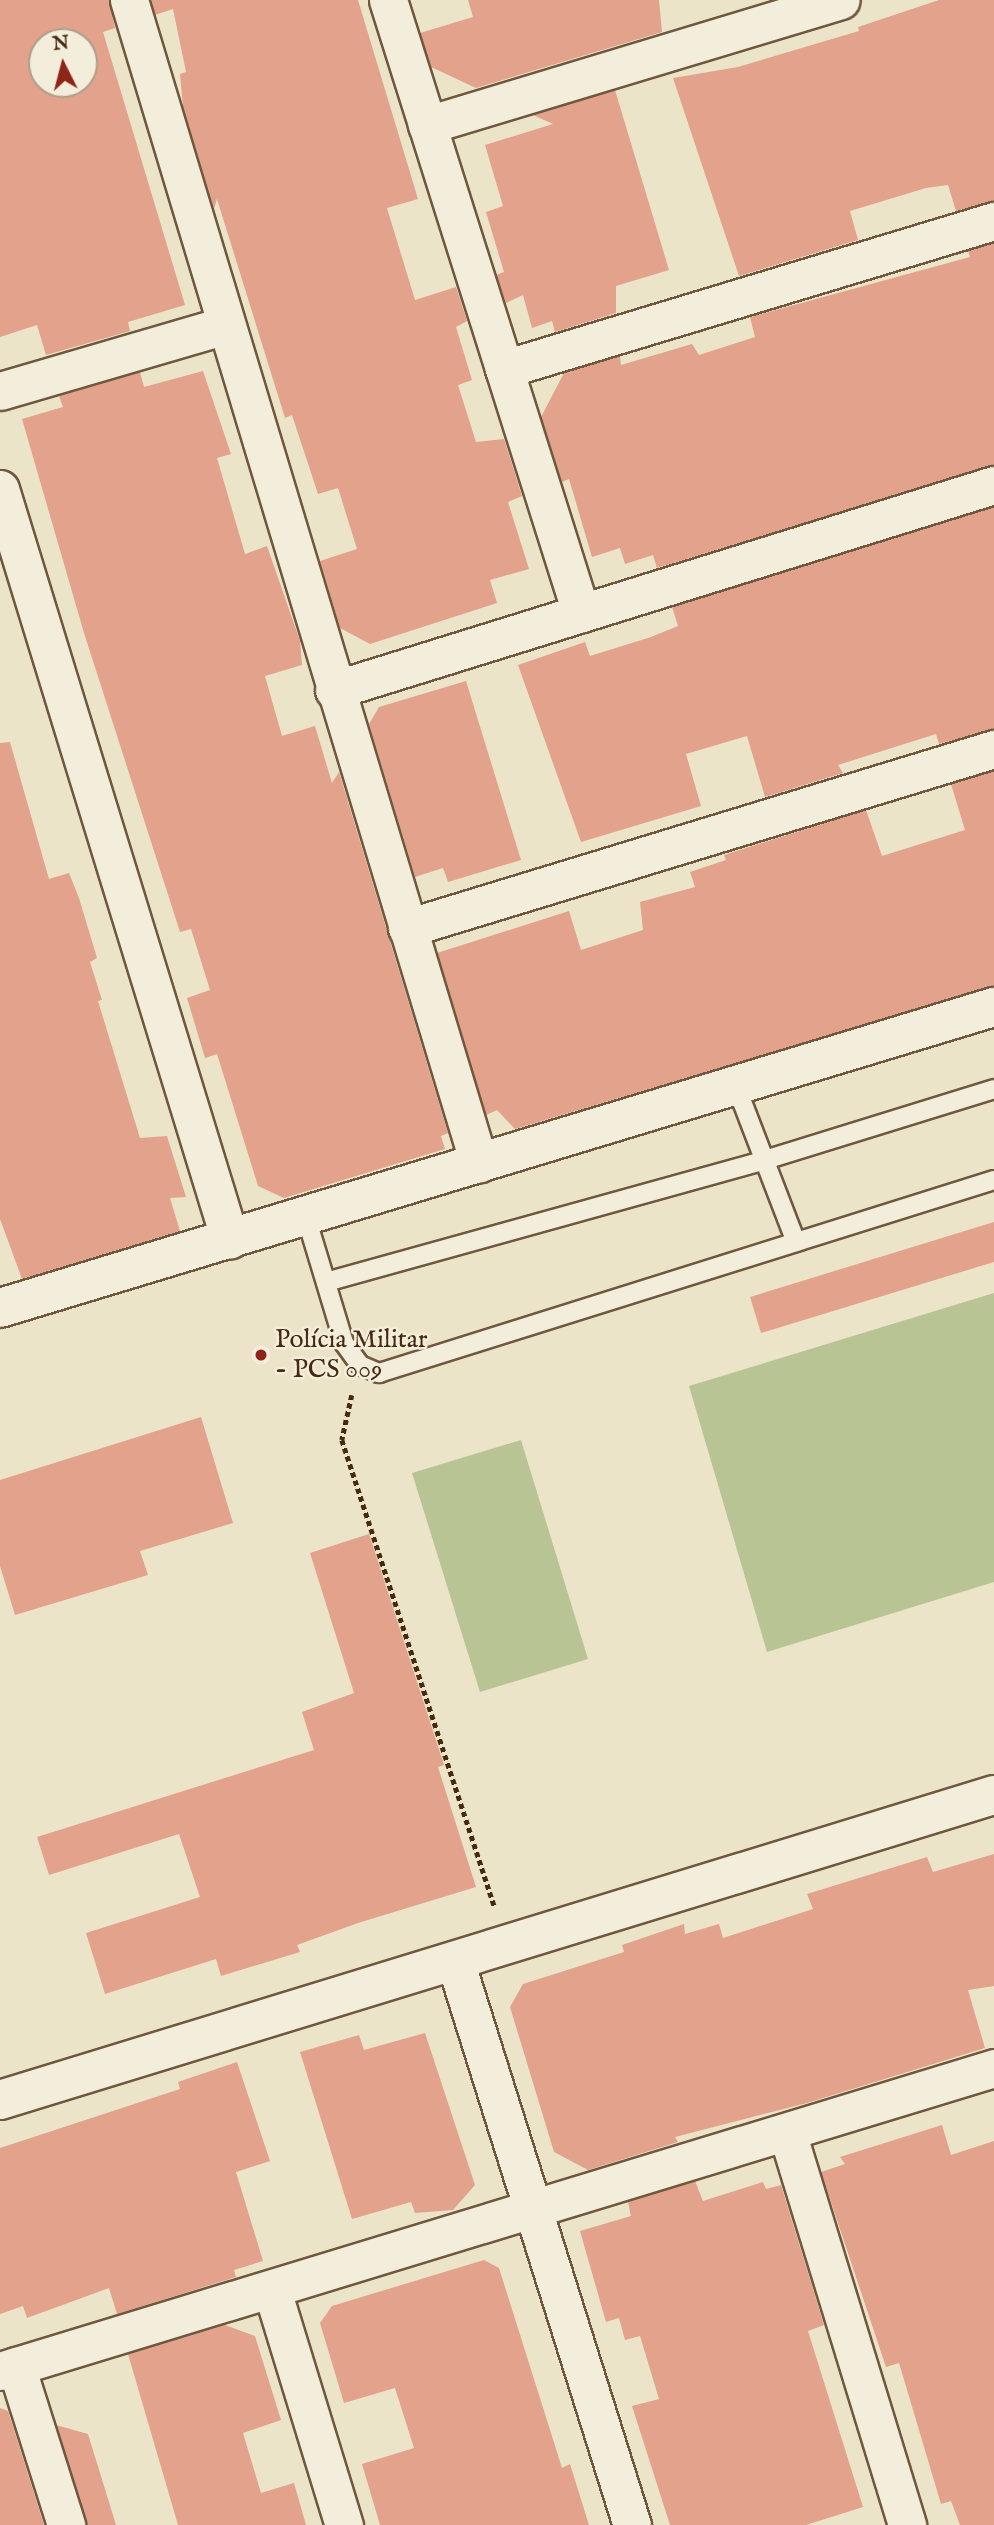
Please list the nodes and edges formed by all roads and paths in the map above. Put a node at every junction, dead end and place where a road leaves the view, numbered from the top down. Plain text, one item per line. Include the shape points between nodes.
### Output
1 (129, 0) edge
2 (388, 0) edge
3 (840, 0) edge
4 (427, 125) junction
5 (994, 221) edge
6 (225, 326) junction
7 (504, 369) junction
8 (0, 391) edge
9 (994, 485) edge
10 (0, 489) edge
11 (581, 613) junction
12 (334, 690) junction
13 (994, 749) edge
14 (407, 928) junction
15 (994, 1007) edge
16 (736, 1086) junction
17 (994, 1089) edge
18 (765, 1160) junction
19 (479, 1164) junction
20 (994, 1180) edge
21 (306, 1217) junction
22 (230, 1240) junction
23 (796, 1242) junction
24 (326, 1282) junction
25 (0, 1308) edge
26 (359, 1365) junction
27 (994, 1795) edge
28 (508, 1944) junction
29 (455, 1961) junction
30 (994, 2068) edge
31 (2, 2091) edge
32 (787, 2132) junction
33 (533, 2212) junction
34 (272, 2290) junction
35 (8, 2369) edge
36 (66, 2525) edge
37 (344, 2525) edge
38 (632, 2525) edge
39 (907, 2525) edge

1 - 6 street
2 - 4 street
3 - 4 street
4 - 7 street
5 - 7 street
6 - 8 street
6 - 12 street
7 - 11 street
9 - 11 street
10 - 22 street
11 - 12 street
12 - 14 street
13 - 14 street
14 - 19 street
15 - 16 street
16 - 18 lane
16 - 19 street
17 - 18 lane
18 - 23 lane
18 - 24 lane
19 - 21 street
20 - 23 lane
21 - 22 street
21 - 24 lane
22 - 25 street
23 - 26 lane via 379,1373
24 - 26 lane via 344,1343
26 - 28 path via 342,1440
27 - 28 street
28 - 29 street
29 - 31 street
29 - 33 street
30 - 32 street
32 - 33 street
32 - 39 street
33 - 34 street
33 - 38 street
34 - 35 street
34 - 37 street
35 - 36 street

